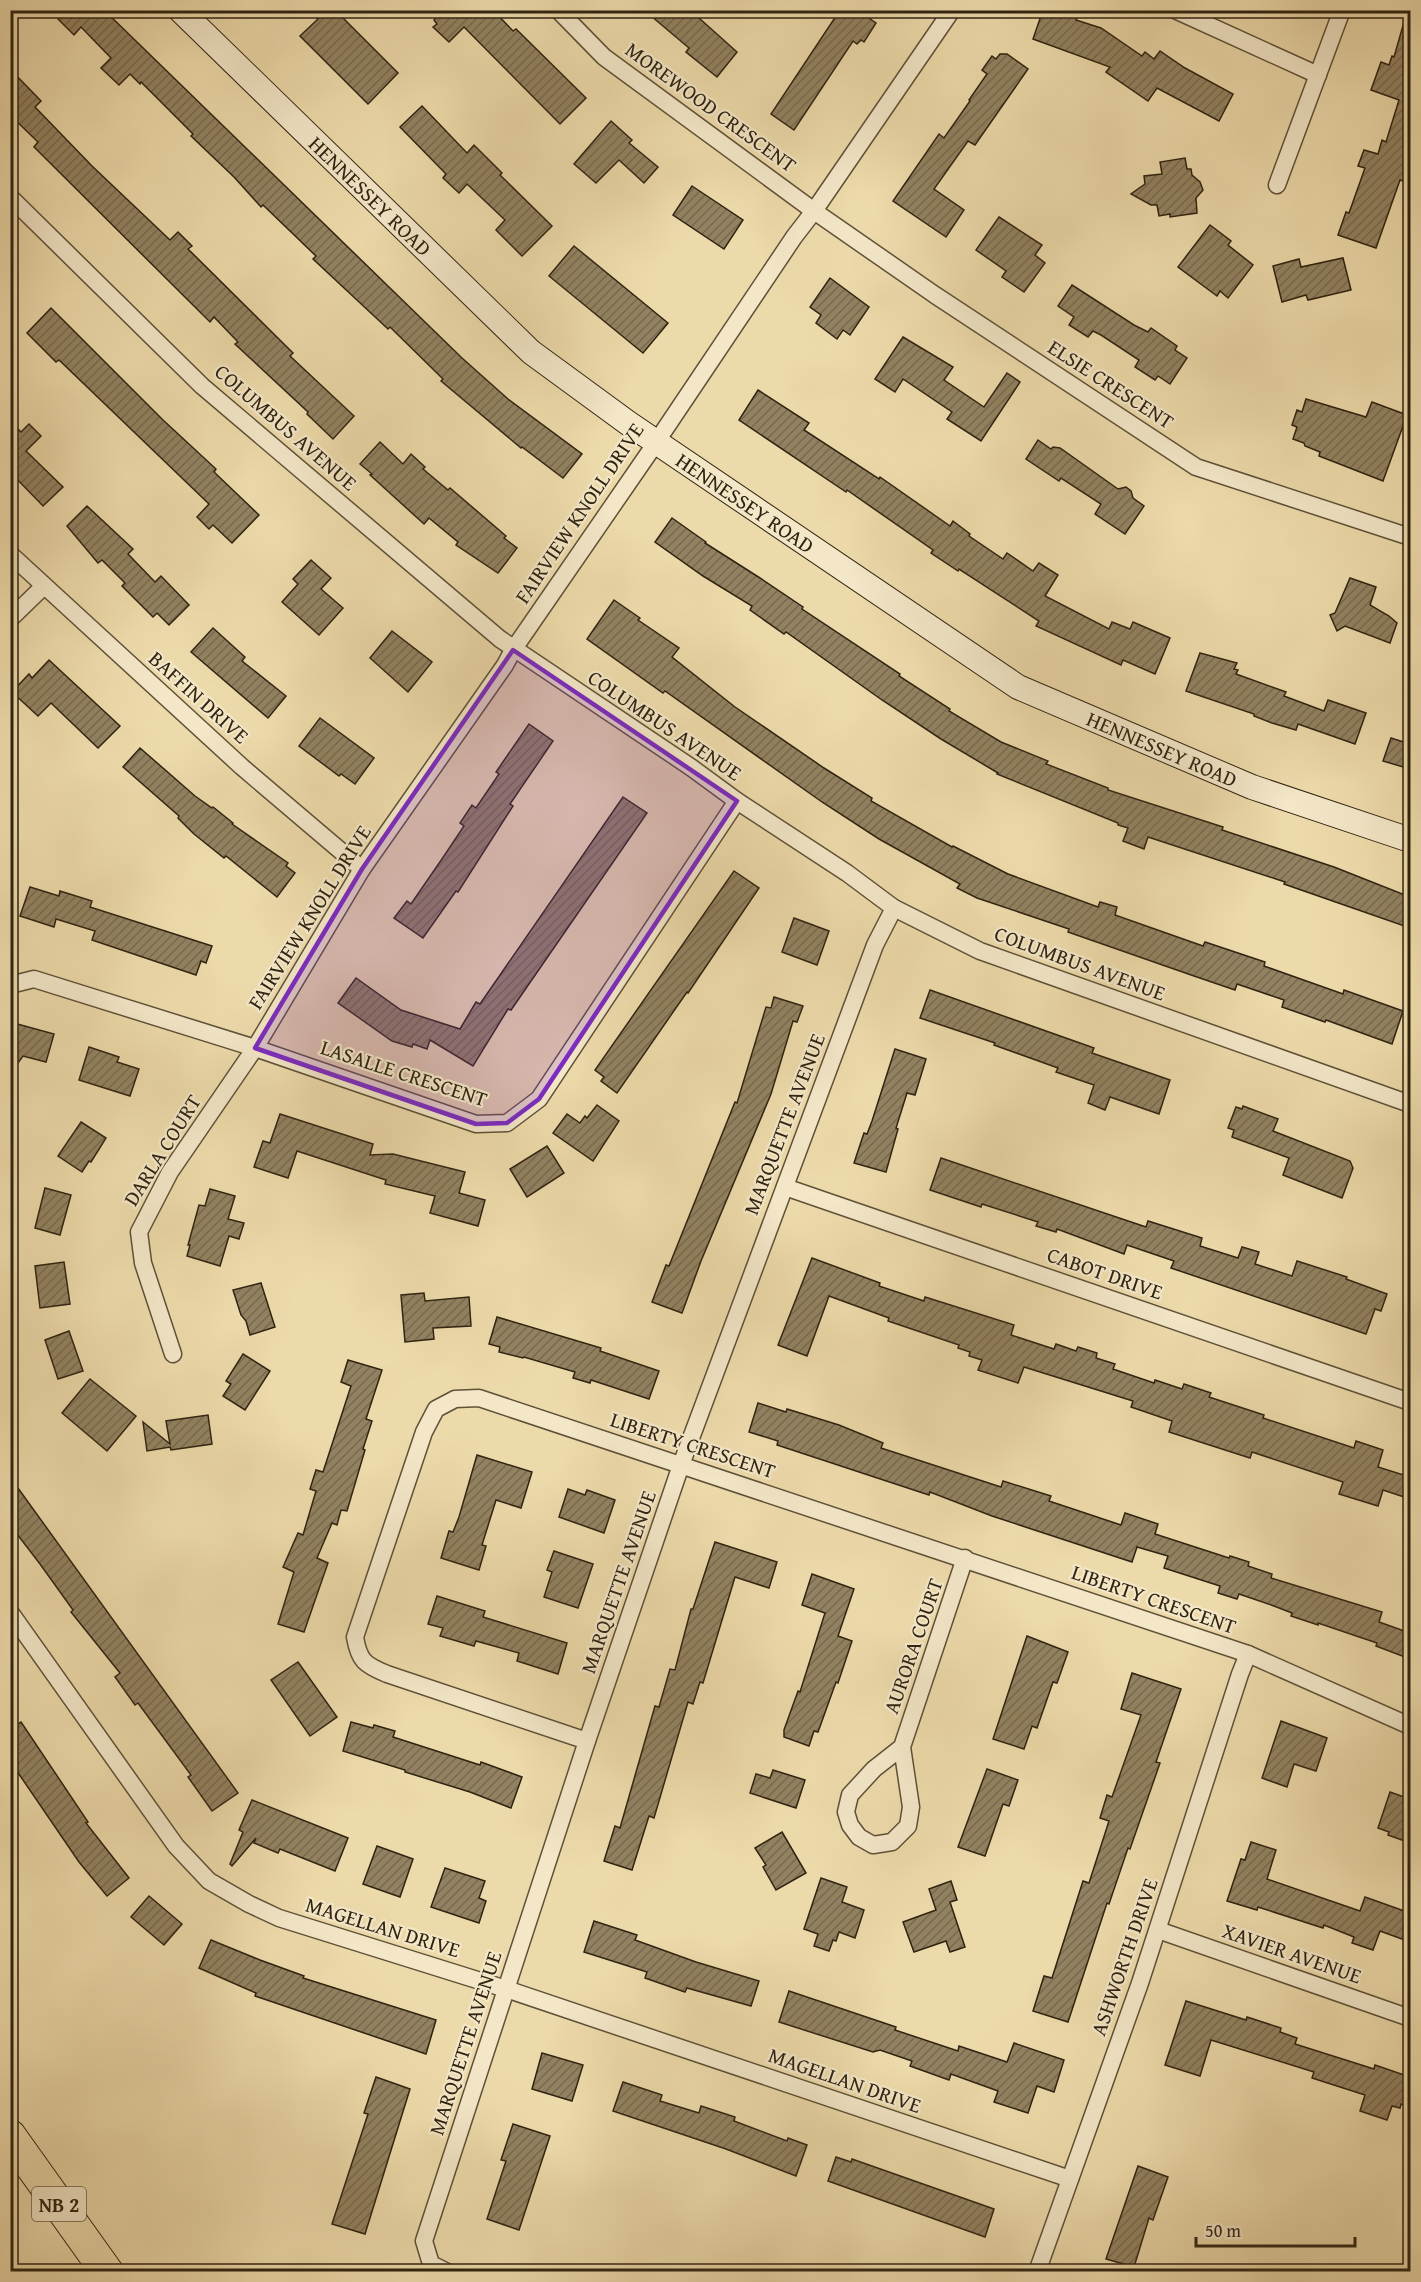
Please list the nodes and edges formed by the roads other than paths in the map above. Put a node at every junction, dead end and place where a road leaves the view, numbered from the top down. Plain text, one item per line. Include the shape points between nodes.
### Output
1 (180, 10) edge
2 (558, 10) edge
3 (952, 10) edge
4 (1175, 10) edge
5 (1342, 10) edge
6 (1318, 75) junction
7 (1277, 185) dead end
8 (10, 197) edge
9 (814, 211) junction
10 (656, 441) junction
11 (1410, 537) edge
12 (10, 554) edge
13 (44, 586) junction
14 (10, 620) edge
15 (513, 650) junction
16 (736, 801) junction
17 (1410, 840) edge
18 (362, 869) junction
19 (894, 908) junction
20 (10, 985) edge
21 (255, 1048) junction
22 (1410, 1104) edge
23 (786, 1187) junction
24 (173, 1354) dead end
25 (1410, 1402) edge
26 (681, 1465) junction
27 (965, 1558) junction
28 (10, 1612) edge
29 (1248, 1654) junction
30 (1410, 1726) edge
31 (587, 1741) junction
32 (902, 1747) junction
33 (1158, 1930) junction
34 (506, 1989) junction
35 (1410, 2018) edge
36 (10, 2136) edge
37 (1070, 2179) junction
38 (107, 2271) edge
39 (447, 2271) edge
40 (1037, 2271) edge

1 - 10 street, HENNESSEY ROAD via 531,352
2 - 9 street, MOREWOOD CRESCENT via 604,57
3 - 9 street, FAIRVIEW KNOLL DRIVE
4 - 6 street
5 - 6 street
6 - 7 street
8 - 15 street, COLUMBUS AVENUE via 202,386
9 - 10 street, FAIRVIEW KNOLL DRIVE
9 - 11 street, ELSIE CRESCENT via 1196,467
10 - 15 street, FAIRVIEW KNOLL DRIVE
10 - 17 street, HENNESSEY ROAD via 1018,687 1252,787
12 - 13 street, BAFFIN DRIVE
13 - 14 street
13 - 18 street, BAFFIN DRIVE via 242,767
15 - 16 street, COLUMBUS AVENUE
15 - 18 street, FAIRVIEW KNOLL DRIVE
16 - 19 street, COLUMBUS AVENUE
16 - 21 street, LASALLE CRESCENT via 539,1099 507,1123 476,1124
18 - 21 street, FAIRVIEW KNOLL DRIVE
19 - 22 street, COLUMBUS AVENUE via 980,951
19 - 23 street, MARQUETTE AVENUE via 875,945
20 - 21 street, LASALLE CRESCENT via 34,979
21 - 24 street, DARLA COURT via 170,1172 139,1232 143,1263
23 - 25 street, CABOT DRIVE
23 - 26 street, MARQUETTE AVENUE
26 - 27 street, LIBERTY CRESCENT
26 - 31 street, MARQUETTE AVENUE
26 - 31 street, LIBERTY CRESCENT via 478,1398 455,1399 436,1409 424,1432 355,1637 357,1653 368,1666 387,1674
27 - 29 street, LIBERTY CRESCENT
27 - 32 street, AURORA COURT
28 - 34 street, MAGELLAN DRIVE via 176,1846 209,1881 279,1918
29 - 30 street, LIBERTY CRESCENT
29 - 33 street, ASHWORTH DRIVE
31 - 34 street, MARQUETTE AVENUE
32 - 32 street, AURORA COURT via 850,1795 846,1812 850,1825 859,1837 873,1845 892,1842 908,1826 911,1807
33 - 35 street, XAVIER AVENUE
33 - 37 street, ASHWORTH DRIVE
34 - 37 street, MAGELLAN DRIVE
34 - 39 street, MARQUETTE AVENUE via 424,2241 431,2264
36 - 38 highway, NB 2
37 - 40 street, ASHWORTH DRIVE

